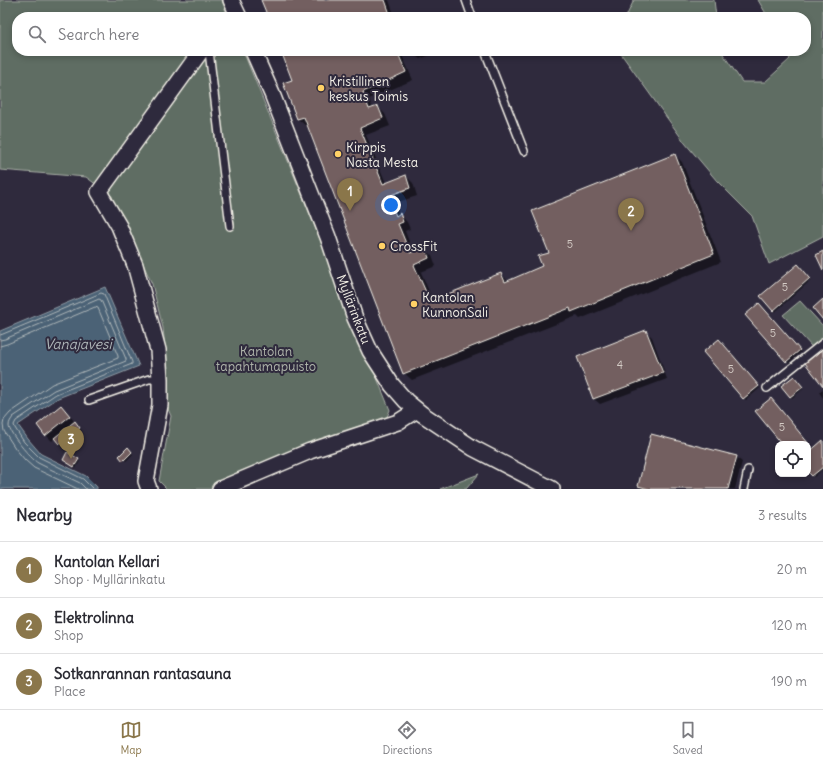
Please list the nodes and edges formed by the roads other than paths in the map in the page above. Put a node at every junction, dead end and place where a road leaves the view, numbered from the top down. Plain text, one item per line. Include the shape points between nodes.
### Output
1 (231, 0) edge
2 (466, 0) edge
3 (237, 12) edge
4 (470, 12) edge
5 (197, 56) edge
6 (210, 56) edge
7 (255, 56) edge
8 (488, 56) edge
9 (524, 151) dead end
10 (230, 226) dead end
11 (823, 343) edge
12 (160, 379) junction
13 (767, 388) dead end
14 (88, 400) dead end
15 (416, 410) junction
16 (748, 470) dead end
17 (149, 489) edge
18 (220, 489) edge
19 (552, 489) edge
20 (744, 489) edge

1 - 3 street
2 - 4 lane
5 - 12 street via 99,192 119,226 135,264 158,350
6 - 10 lane
7 - 15 street, Myllärinkatu via 328,237 355,318 370,351 392,384
8 - 9 lane
11 - 13 lane
12 - 14 lane via 149,379
12 - 17 street via 160,405 146,481
15 - 18 street via 398,422 310,451
15 - 19 street, Myllärinkatu via 473,448
16 - 20 lane

